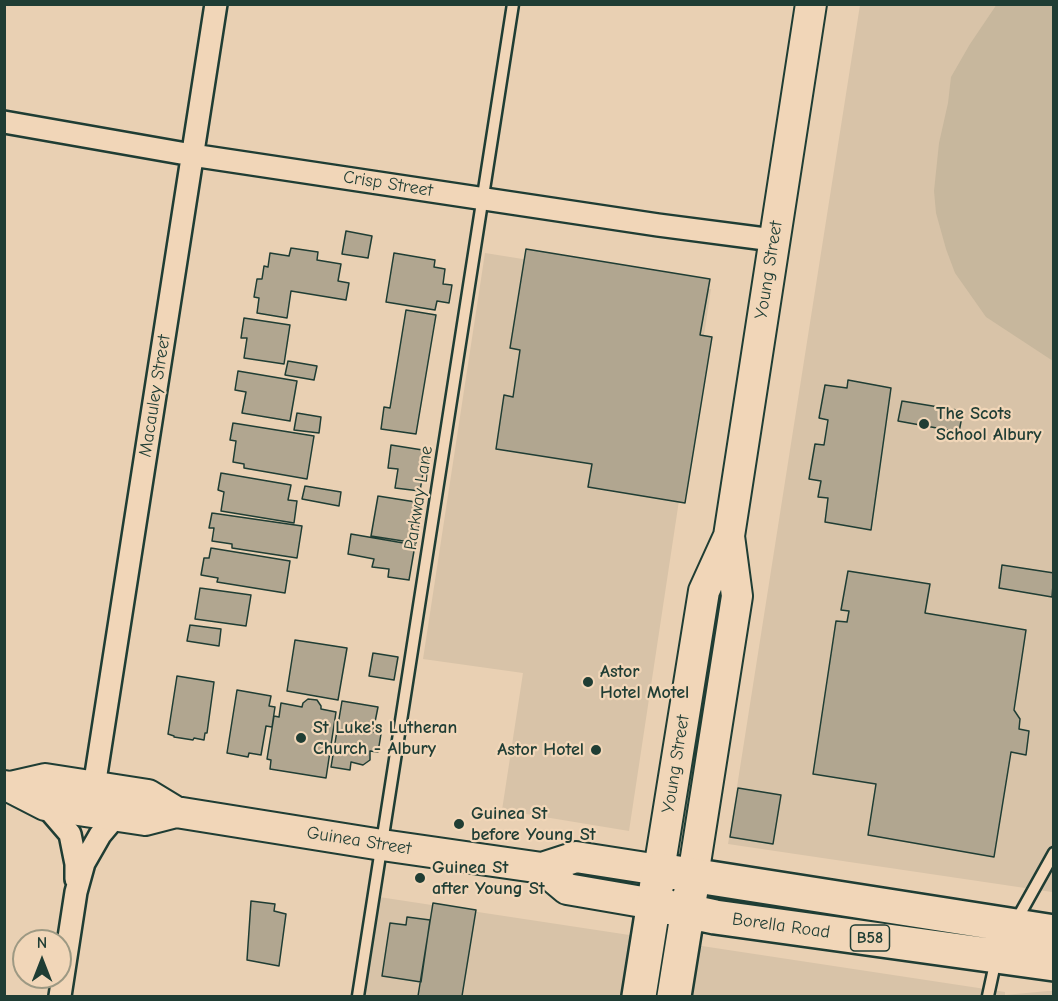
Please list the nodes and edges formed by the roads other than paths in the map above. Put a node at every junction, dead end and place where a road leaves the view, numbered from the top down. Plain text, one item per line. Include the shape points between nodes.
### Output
1 (216, 4) edge
2 (513, 4) edge
3 (811, 4) edge
4 (4, 122) edge
5 (192, 155) junction
6 (482, 198) junction
7 (773, 240) junction
8 (729, 536) junction
9 (7, 786) edge
10 (93, 787) junction
11 (45, 805) junction
12 (176, 812) junction
13 (116, 816) junction
14 (382, 845) junction
15 (1053, 853) edge
16 (542, 868) junction
17 (659, 870) junction
18 (693, 876) junction
19 (76, 892) junction
20 (654, 904) junction
21 (687, 910) junction
22 (1013, 927) junction
23 (1053, 932) edge
24 (997, 956) junction
25 (1053, 964) edge
26 (60, 996) edge
27 (358, 996) edge
28 (639, 996) edge
29 (674, 996) edge
30 (988, 996) edge

1 - 5 street, Macauley Street
2 - 6 lane, Parkway Lane
3 - 7 main road, Young Street
4 - 5 street, Crisp Street
5 - 6 street, Crisp Street
5 - 10 street, Macauley Street
6 - 7 street, Crisp Street
6 - 14 lane, Parkway Lane
7 - 8 main road, Young Street
8 - 17 main road, Young Street via 704,591
8 - 18 main road, Young Street via 737,596
9 - 10 main road, Guinea Street via 45,779
9 - 11 main road, Guinea Street
10 - 12 main road, Guinea Street via 148,795
11 - 13 main road, Guinea Street
11 - 19 street via 70,834
12 - 13 main road, Guinea Street via 145,820
12 - 14 main road, Guinea Street
13 - 19 street via 88,856
14 - 16 main road, Guinea Street
14 - 27 lane, Parkway Lane
15 - 22 lane
16 - 17 main road, Guinea Street via 576,857
16 - 20 main road via 567,889
17 - 18 main road, B58
17 - 20 main road, Young Street
18 - 21 main road, Young Street
18 - 22 main road, Borella Road / B58
19 - 26 street
20 - 21 main road, B58
20 - 28 main road, Young Street
21 - 24 main road, Borella Road / B58
21 - 29 main road, Young Street
22 - 23 main road, Borella Road / B58
24 - 25 main road, Borella Road / B58
24 - 30 lane

